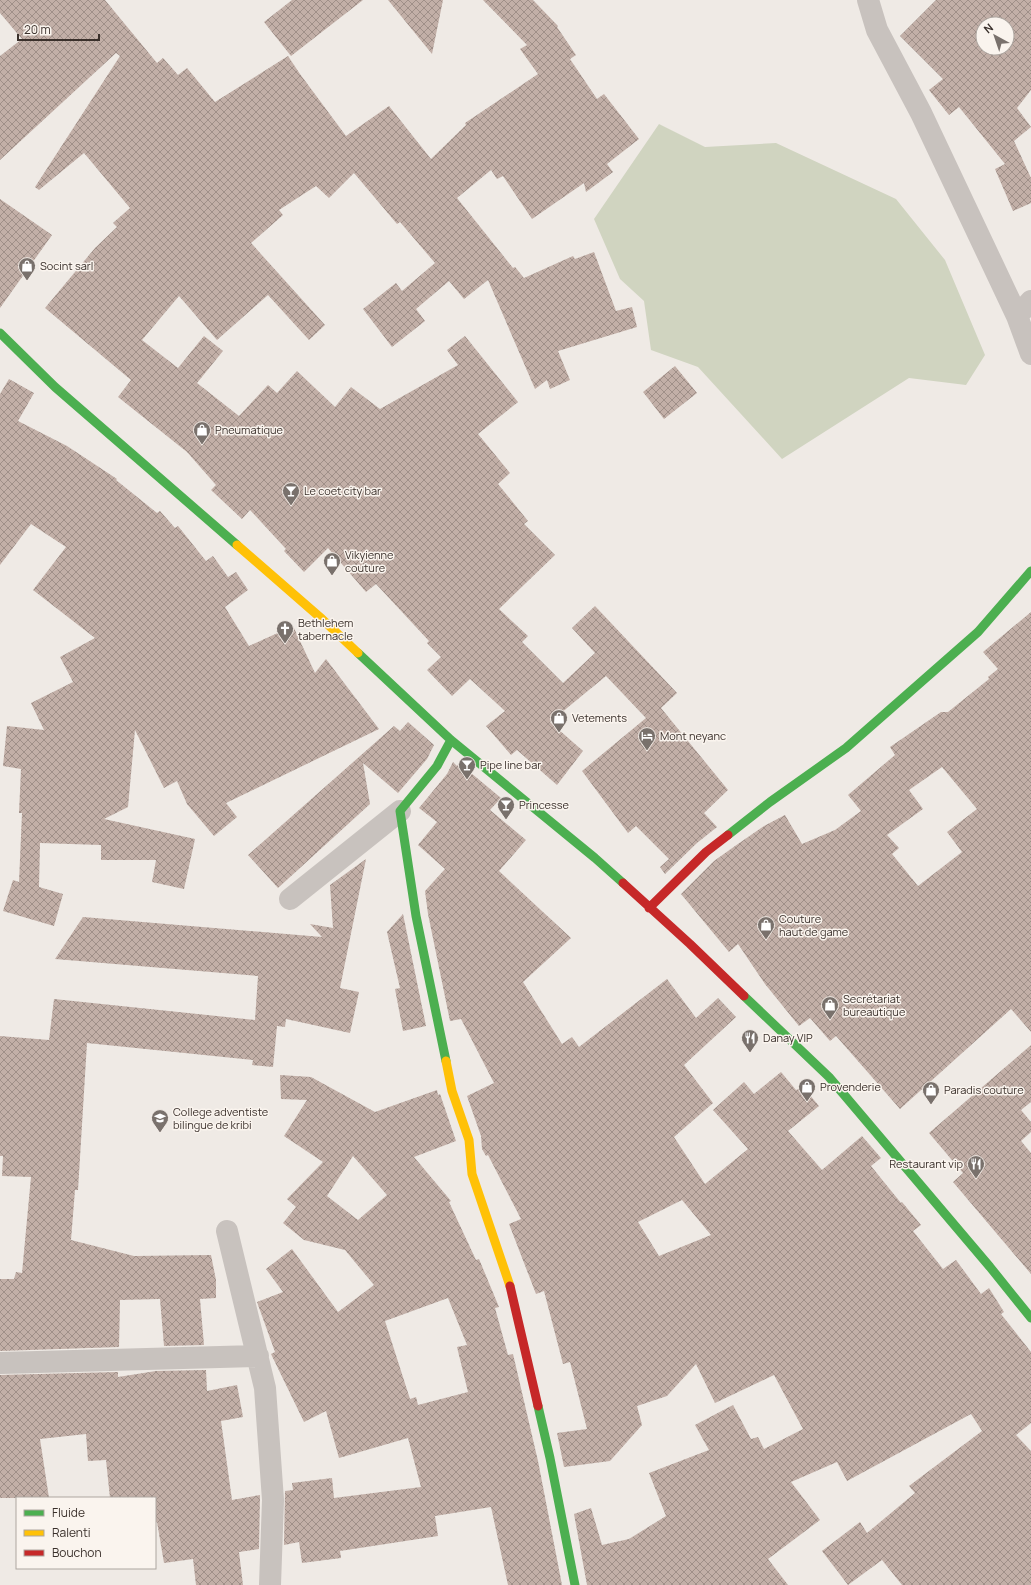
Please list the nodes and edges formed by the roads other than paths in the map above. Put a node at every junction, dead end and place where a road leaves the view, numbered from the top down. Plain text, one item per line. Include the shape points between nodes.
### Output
1 (868, 0) edge
2 (1024, 308) edge
3 (0, 333) edge
4 (1031, 354) edge
5 (1031, 572) edge
6 (451, 740) junction
7 (400, 811) junction
8 (290, 898) dead end
9 (649, 908) junction
10 (227, 1231) dead end
11 (1031, 1318) edge
12 (258, 1356) junction
13 (1, 1363) dead end
14 (270, 1585) edge
15 (575, 1585) edge

1 - 2 street via 877,30
2 - 4 street
3 - 6 street via 56,387 322,619
5 - 9 street via 972,638 846,748 706,852
6 - 7 street via 437,766
6 - 9 street via 595,858
7 - 8 street
7 - 15 street via 416,916 452,1091 469,1140 472,1174 509,1280 550,1458
9 - 11 street via 829,1077
10 - 12 street
12 - 13 street
12 - 14 street via 265,1388 273,1500

